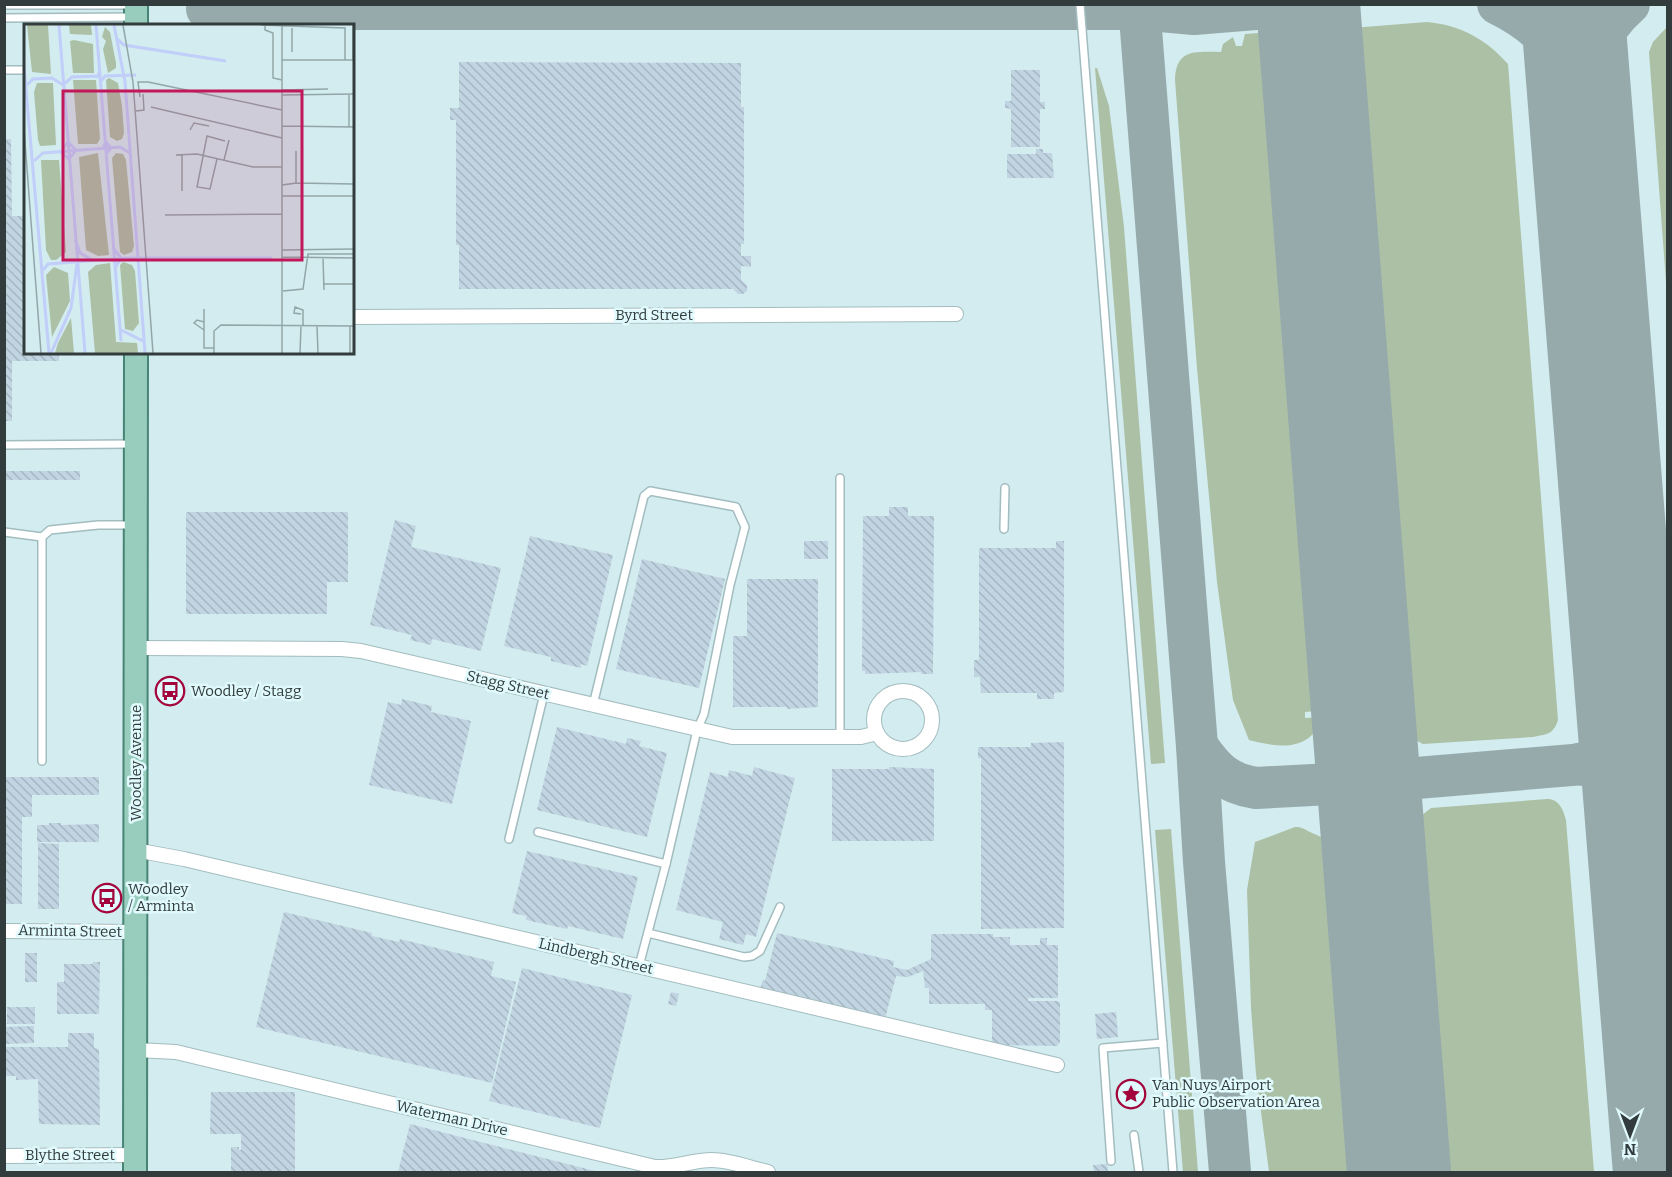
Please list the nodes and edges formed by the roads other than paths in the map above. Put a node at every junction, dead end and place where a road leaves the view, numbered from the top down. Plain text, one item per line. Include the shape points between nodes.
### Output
1 (1080, 4) edge
2 (4, 5) edge
3 (28, 5) edge
4 (136, 13) edge
5 (4, 18) edge
6 (28, 18) junction
7 (4, 70) edge
8 (24, 70) edge
9 (956, 314) dead end
10 (354, 318) edge
11 (136, 354) edge
12 (136, 444) junction
13 (4, 445) edge
14 (840, 478) dead end
15 (1005, 488) dead end
16 (136, 525) junction
17 (1004, 529) dead end
18 (4, 532) edge
19 (42, 537) junction
20 (136, 648) junction
21 (544, 694) junction
22 (593, 705) junction
23 (696, 730) junction
24 (877, 733) junction
25 (840, 738) junction
26 (42, 761) dead end
27 (538, 832) dead end
28 (509, 839) dead end
29 (135, 850) junction
30 (666, 864) junction
31 (780, 907) dead end
32 (4, 931) edge
33 (136, 932) junction
34 (648, 933) junction
35 (639, 966) junction
36 (1162, 1043) junction
37 (136, 1050) junction
38 (1057, 1065) dead end
39 (1134, 1135) dead end
40 (4, 1155) edge
41 (1111, 1161) dead end
42 (135, 1164) edge
43 (768, 1173) edge
44 (1139, 1173) edge
45 (1173, 1173) edge

1 - 36 lane
2 - 3 lane
3 - 4 lane
3 - 6 lane
4 - 6 lane
5 - 6 lane
7 - 8 lane
9 - 10 street, Byrd Street
11 - 12 main road, Woodley Avenue
12 - 13 lane
12 - 16 main road, Woodley Avenue
14 - 25 lane
15 - 17 lane
16 - 19 lane via 50,530
16 - 20 main road, Woodley Avenue
18 - 19 lane
19 - 26 lane
20 - 21 street, Stagg Street via 342,648
20 - 29 main road, Woodley Avenue
21 - 22 street, Stagg Street
21 - 28 lane
22 - 23 street, Stagg Street
22 - 23 lane via 644,496 650,491 736,507 745,527 704,714
23 - 25 street, Stagg Street via 732,737
23 - 30 lane
24 - 24 street via 895,748 914,748 929,735 933,717 930,707 917,694 888,694 876,709
24 - 25 street, Stagg Street
27 - 30 lane
29 - 33 main road, Woodley Avenue
29 - 35 street, Lindbergh Street
30 - 34 lane
31 - 34 lane via 760,951 752,956
32 - 33 street, Arminta Street
33 - 37 main road, Woodley Avenue
34 - 35 lane
35 - 38 street, Lindbergh Street
36 - 41 lane via 1103,1048
36 - 45 lane
37 - 42 main road, Woodley Avenue
37 - 43 street, Waterman Drive via 176,1052 655,1167 715,1160
39 - 44 lane
40 - 42 street, Blythe Street

